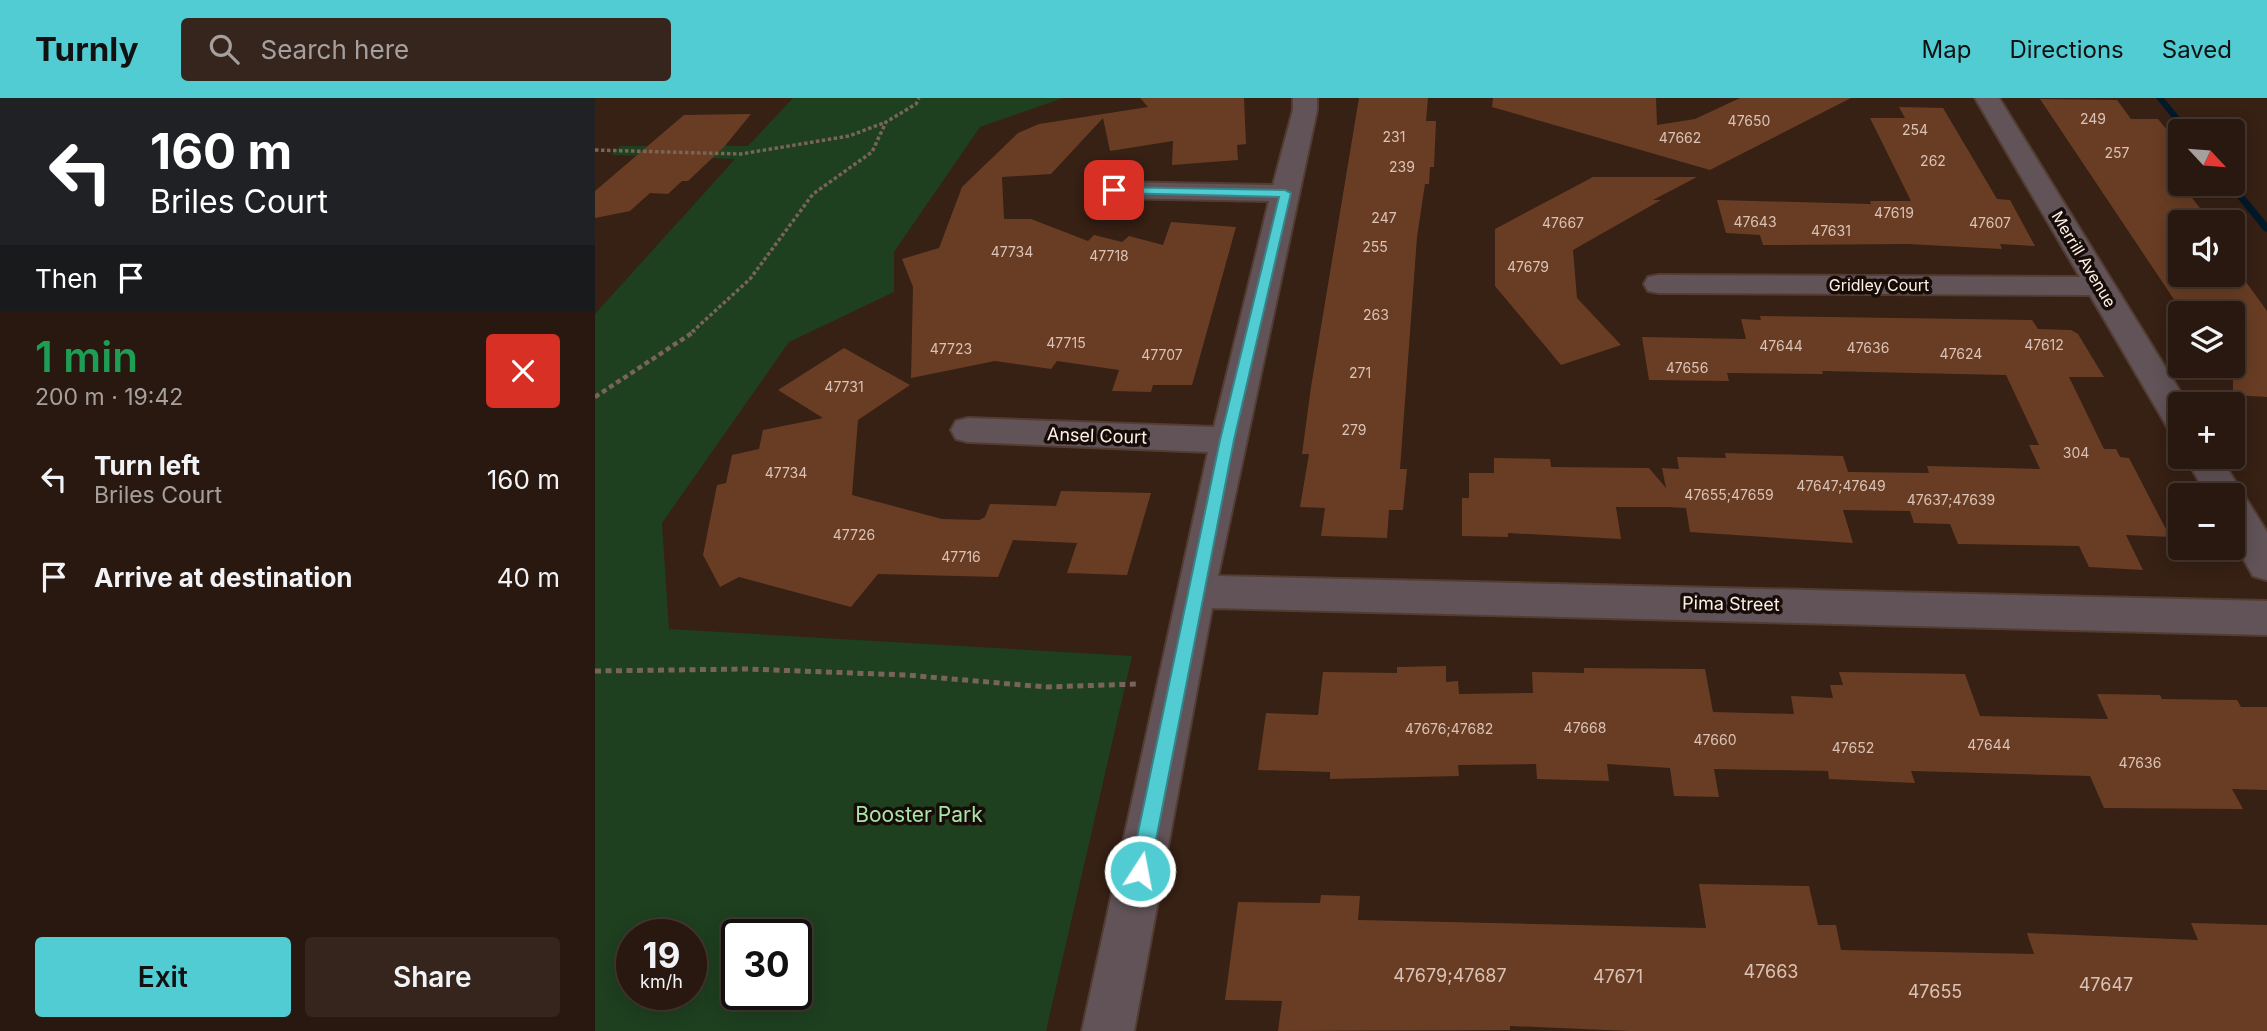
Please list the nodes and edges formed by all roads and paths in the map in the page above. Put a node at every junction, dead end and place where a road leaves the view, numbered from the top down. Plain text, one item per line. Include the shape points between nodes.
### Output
1 (919, 98) edge
2 (1305, 98) edge
3 (1987, 98) edge
4 (886, 122) junction
5 (595, 150) edge
6 (1114, 190) dead end
7 (1285, 193) junction
8 (1659, 284) dead end
9 (2100, 286) junction
10 (595, 397) edge
11 (2168, 399) edge
12 (968, 430) dead end
13 (1227, 440) junction
14 (2245, 528) edge
15 (2267, 565) edge
16 (1195, 592) junction
17 (2267, 618) edge
18 (595, 671) edge
19 (1176, 683) junction
20 (1108, 1031) edge

1 - 4 path
2 - 7 street
3 - 9 street, Merrill Avenue
4 - 5 path via 849,136 741,154
4 - 10 path via 872,152 813,194 750,279 697,330
6 - 7 street
7 - 13 street
8 - 9 street, Gridley Court
9 - 11 street, Merrill Avenue
12 - 13 street, Ansel Court
13 - 16 street
14 - 15 street
16 - 17 street, Pima Street
16 - 19 street
18 - 19 path via 747,669 906,675 1046,687
19 - 20 street

